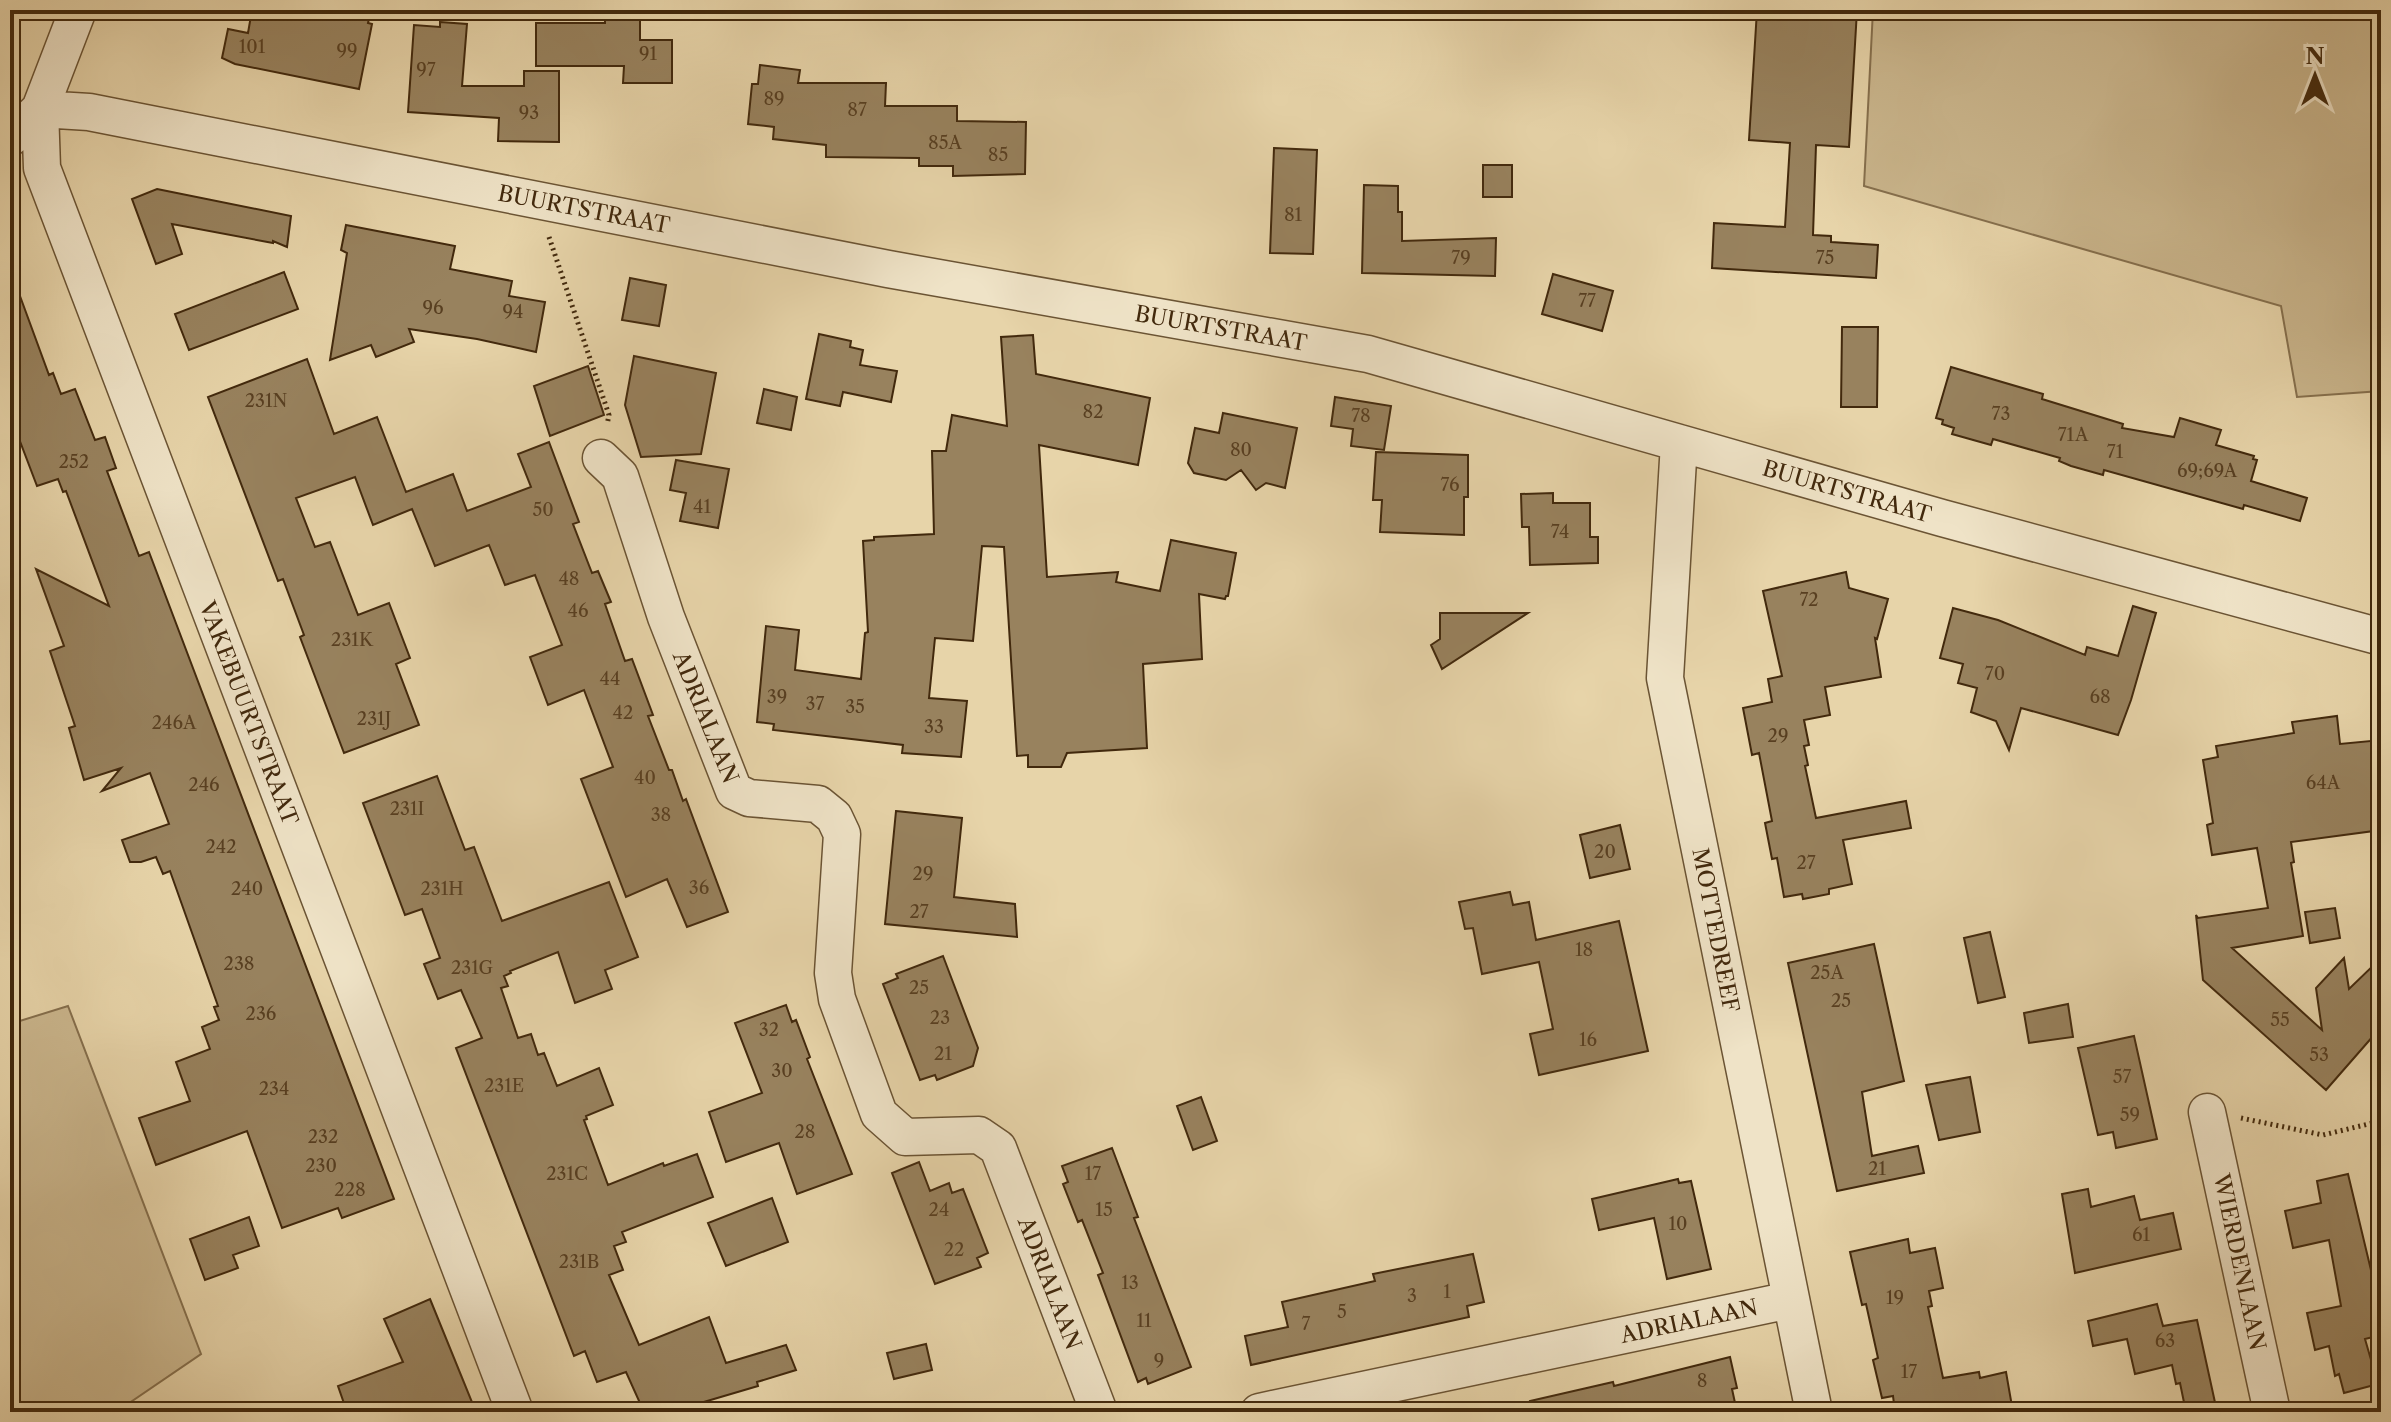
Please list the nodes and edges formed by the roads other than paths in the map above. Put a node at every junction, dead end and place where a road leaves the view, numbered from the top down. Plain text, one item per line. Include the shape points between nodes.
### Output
1 (78, 10) edge
2 (40, 109) junction
3 (10, 138) edge
4 (1679, 443) junction
5 (601, 458) road end
6 (2381, 637) edge
7 (2207, 1112) road end
8 (1790, 1300) junction
9 (1276, 1410) edge
10 (515, 1412) edge
11 (1099, 1412) edge
12 (1814, 1412) edge
13 (2272, 1412) edge

1 - 2 street, VAKEBUURTSTRAAT
2 - 3 street
2 - 4 street, BUURTSTRAAT via 89,112 888,269 1368,354
2 - 10 street, VAKEBUURTSTRAAT via 42,168
4 - 6 street, BUURTSTRAAT
4 - 8 street, MOTTEDREEF via 1665,678
5 - 11 street, ADRIALAAN via 620,476 666,617 734,791 749,798 818,804 834,817 842,834 833,973 837,999 879,1114 905,1137 979,1135 998,1148
7 - 13 street, WIERDENLAAN
8 - 9 street, ADRIALAAN
8 - 12 street, MOTTEDREEF

